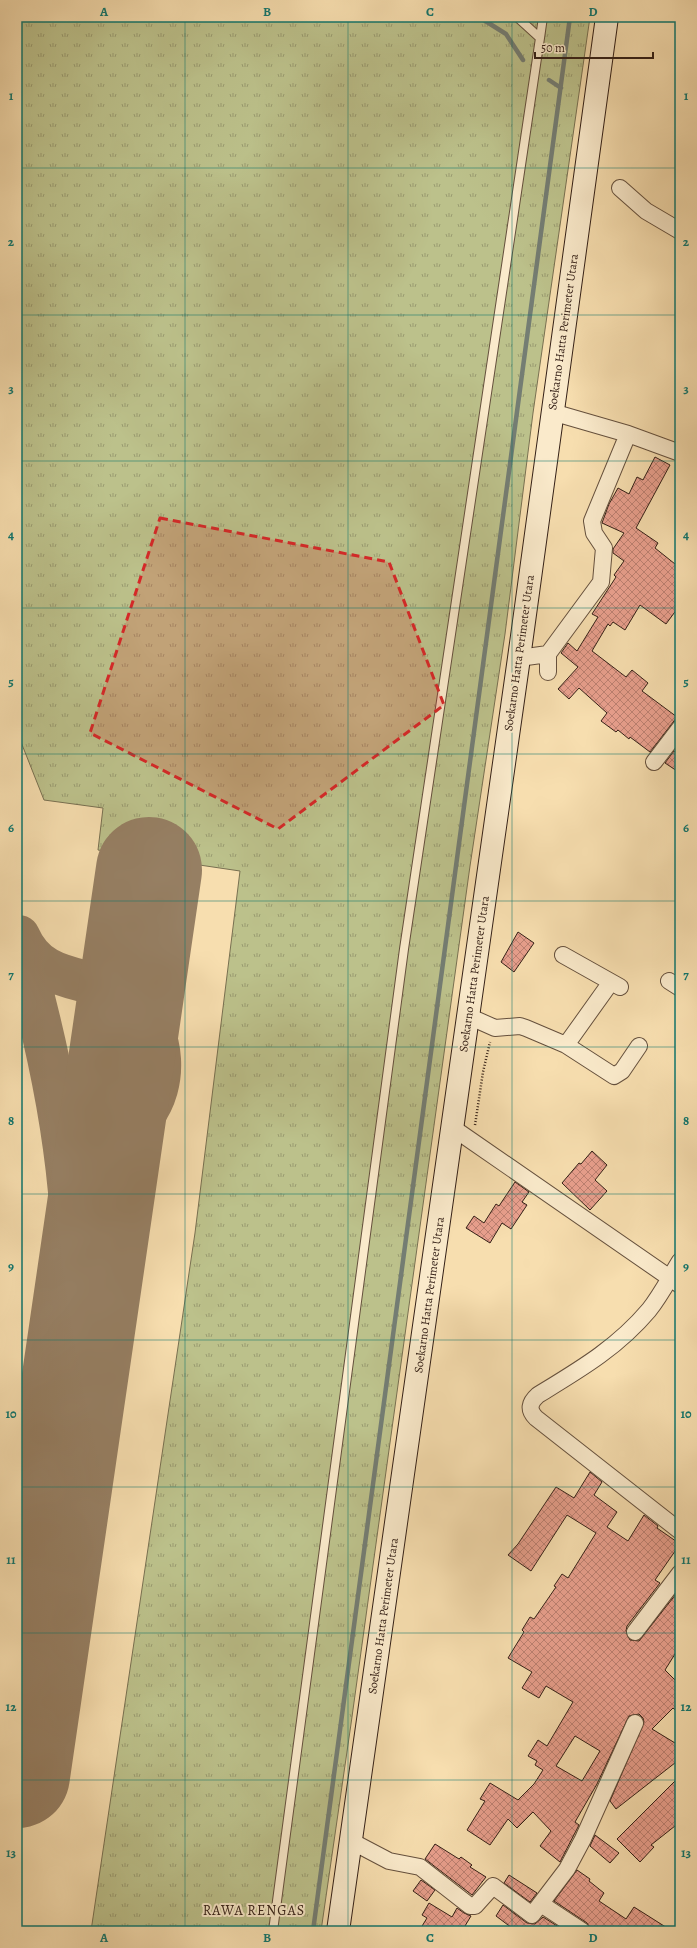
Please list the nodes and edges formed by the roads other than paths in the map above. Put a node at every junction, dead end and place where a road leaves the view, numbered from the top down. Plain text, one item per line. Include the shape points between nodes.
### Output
1 (517, 17) edge
2 (543, 17) edge
3 (607, 17) edge
4 (540, 38) junction
5 (620, 188) dead end
6 (680, 231) edge
7 (552, 412) junction
8 (628, 434) junction
9 (680, 453) edge
10 (548, 654) junction
11 (519, 658) junction
12 (548, 672) dead end
13 (678, 734) edge
14 (654, 762) dead end
15 (563, 955) dead end
16 (468, 1016) junction
17 (566, 1045) junction
18 (639, 1046) dead end
19 (453, 1128) junction
20 (680, 1261) edge
21 (674, 1282) edge
22 (679, 1528) edge
23 (680, 1573) edge
24 (635, 1632) dead end
25 (635, 1723) dead end
26 (351, 1841) junction
27 (541, 1904) junction
28 (273, 1931) edge
29 (338, 1931) edge
30 (582, 1931) edge

1 - 4 lane
2 - 4 lane
3 - 7 main road, Soekarno Hatta Perimeter Utara
4 - 28 lane via 404,949
5 - 6 street via 646,211
7 - 8 street
7 - 11 main road, Soekarno Hatta Perimeter Utara
8 - 9 street
8 - 10 street via 592,520 594,533 604,548 601,582
10 - 11 street
10 - 12 street
11 - 16 main road, Soekarno Hatta Perimeter Utara
13 - 14 street
15 - 17 street via 616,984
16 - 17 street via 494,1028 520,1026
16 - 19 main road, Soekarno Hatta Perimeter Utara
17 - 18 street via 614,1076 622,1071
19 - 21 street
19 - 26 main road, Soekarno Hatta Perimeter Utara
20 - 21 street
21 - 22 street via 623,1336 597,1359 538,1395 530,1406 531,1413 536,1418
23 - 24 street
25 - 27 street via 583,1839 567,1869
26 - 27 street via 389,1861 420,1867 470,1906 475,1906 493,1886 532,1915
26 - 29 main road, Soekarno Hatta Perimeter Utara
27 - 30 street

